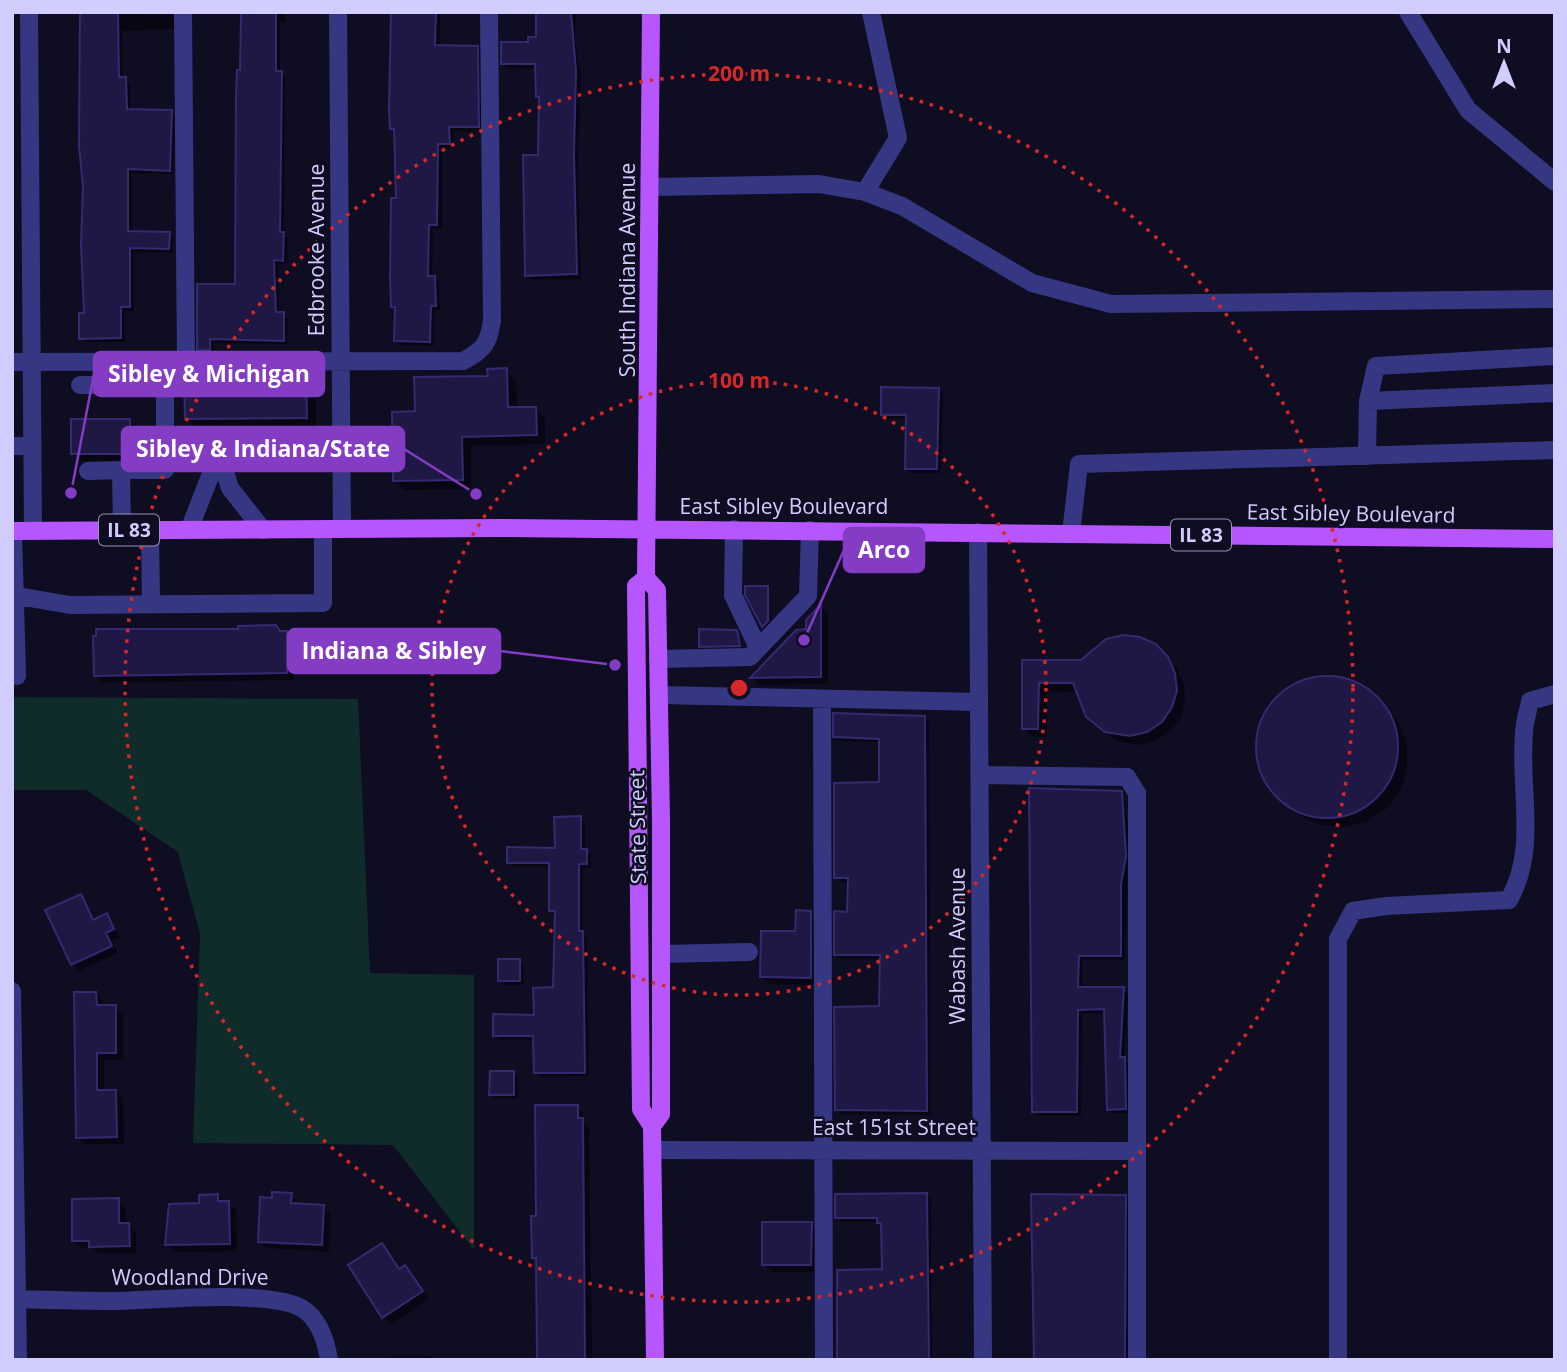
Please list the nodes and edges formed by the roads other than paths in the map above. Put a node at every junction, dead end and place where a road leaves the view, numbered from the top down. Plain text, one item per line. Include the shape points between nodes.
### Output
1 (29, 12) edge
2 (183, 12) edge
3 (338, 12) edge
4 (489, 12) edge
5 (650, 12) edge
6 (871, 12) edge
7 (1408, 12) edge
8 (1555, 182) edge
9 (652, 187) junction
10 (865, 192) junction
11 (1555, 299) edge
12 (1555, 356) edge
13 (12, 362) edge
14 (186, 362) junction
15 (340, 362) junction
16 (32, 363) junction
17 (80, 385) dead end
18 (1555, 393) edge
19 (1368, 401) junction
20 (12, 446) edge
21 (33, 446) junction
22 (341, 450) junction
23 (1555, 450) edge
24 (191, 453) dead end
25 (219, 453) junction
26 (1367, 456) junction
27 (121, 470) junction
28 (88, 471) dead end
29 (323, 529) junction
30 (342, 529) junction
31 (648, 529) junction
32 (734, 529) junction
33 (122, 530) junction
34 (150, 530) junction
35 (189, 530) junction
36 (263, 530) junction
37 (810, 530) junction
38 (13, 531) edge
39 (33, 531) junction
40 (978, 532) junction
41 (1071, 533) junction
42 (1555, 539) edge
43 (641, 582) junction
44 (14, 595) edge
45 (151, 604) junction
46 (758, 648) junction
47 (658, 659) junction
48 (17, 676) dead end
49 (1555, 694) edge
50 (659, 695) junction
51 (822, 699) junction
52 (979, 702) junction
53 (980, 775) junction
54 (749, 951) dead end
55 (662, 954) junction
56 (12, 992) edge
57 (652, 1126) junction
58 (652, 1150) junction
59 (822, 1150) junction
60 (983, 1151) junction
61 (1135, 1151) junction
62 (17, 1299) junction
63 (18, 1360) edge
64 (329, 1360) edge
65 (655, 1360) edge
66 (824, 1360) edge
67 (983, 1360) edge
68 (1138, 1360) edge
69 (1338, 1360) edge

1 - 16 street
2 - 14 street
3 - 15 street, Edbrooke Avenue
4 - 15 street via 489,340 481,352 463,361
5 - 9 main road, South Indiana Avenue
6 - 10 street via 898,138
7 - 8 street via 1468,110
9 - 10 street via 820,184
9 - 31 main road, South Indiana Avenue
10 - 11 street via 902,206 1031,283 1111,304
12 - 19 street via 1376,366
13 - 16 street
14 - 15 street
14 - 16 street
15 - 22 street, Edbrooke Avenue
16 - 21 street
17 - 27 street via 165,385 165,470
18 - 19 street
19 - 26 street
20 - 21 street
21 - 39 street
22 - 25 street
22 - 30 street, Edbrooke Avenue
23 - 26 street
24 - 25 street
25 - 35 street
25 - 36 street via 230,488
26 - 41 street via 1079,464
27 - 28 street
27 - 33 street
29 - 30 main road, East Sibley Boulevard / IL 83
29 - 36 main road, East Sibley Boulevard / IL 83
29 - 45 street via 323,603
30 - 31 main road, East Sibley Boulevard / IL 83
31 - 32 main road, East Sibley Boulevard / IL 83
31 - 43 main road, State Street
32 - 37 main road, East Sibley Boulevard / IL 83
32 - 46 street via 733,595
33 - 34 main road, East Sibley Boulevard / IL 83
33 - 39 main road, East Sibley Boulevard / IL 83
34 - 35 main road, East Sibley Boulevard / IL 83
34 - 45 street
35 - 36 main road, East Sibley Boulevard / IL 83
37 - 40 main road, East Sibley Boulevard / IL 83
37 - 46 street via 808,596
38 - 39 main road, East Sibley Boulevard / IL 83
38 - 44 street
40 - 41 main road, East Sibley Boulevard / IL 83
40 - 52 street, Wabash Avenue
41 - 42 main road, East Sibley Boulevard / IL 83
43 - 47 main road, State Street via 657,590
43 - 57 main road, State Street via 642,1109
44 - 45 street via 70,605
44 - 48 street
46 - 47 street via 750,657
47 - 50 main road, State Street
49 - 69 street via 1530,701 1524,733 1526,850 1521,879 1509,900 1386,905 1353,911 1338,939
50 - 51 street
50 - 55 main road, State Street
51 - 52 street
51 - 59 street
52 - 53 street, Wabash Avenue
53 - 60 street, Wabash Avenue
53 - 61 street via 1127,777 1137,793
54 - 55 street
55 - 57 main road, State Street via 662,1114
56 - 62 street
57 - 58 main road, State Street
58 - 59 street, East 151st Street
58 - 65 main road, State Street
59 - 60 street, East 151st Street
59 - 66 street
60 - 61 street, East 151st Street
60 - 67 street, Wabash Avenue
61 - 68 street
62 - 63 street
62 - 64 street, Woodland Drive via 286,1301 306,1310 316,1322

